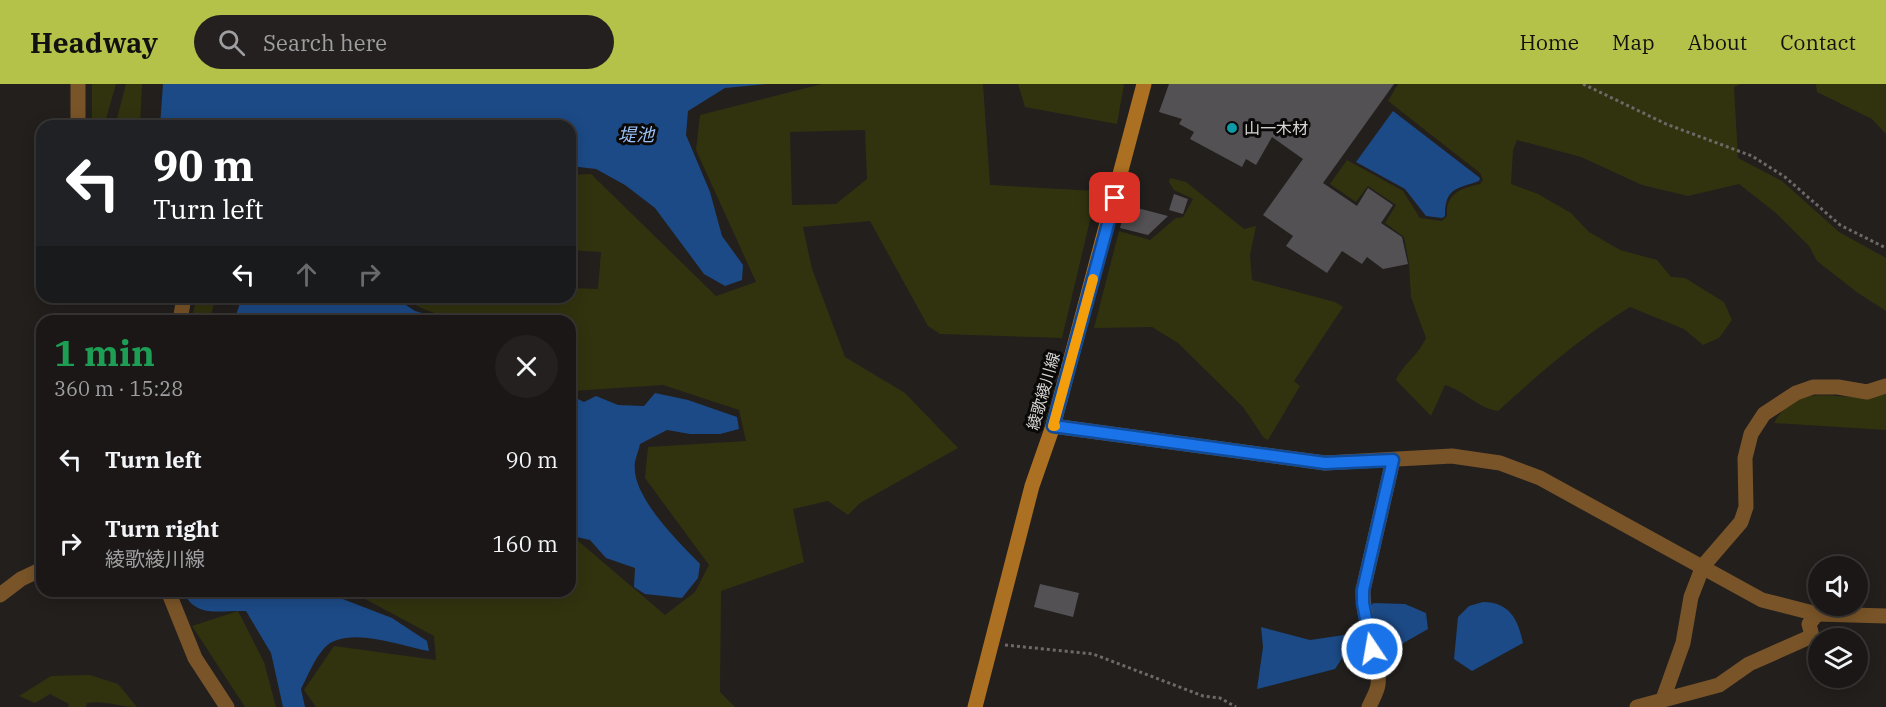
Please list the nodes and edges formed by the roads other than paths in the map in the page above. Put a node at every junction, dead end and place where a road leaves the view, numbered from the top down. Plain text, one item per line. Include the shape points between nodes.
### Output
1 (78, 84) edge
2 (1144, 84) edge
3 (78, 120) edge
4 (1886, 386) edge
5 (1053, 426) junction
6 (1393, 460) junction
7 (1703, 566) junction
8 (36, 572) edge
9 (0, 595) edge
10 (170, 597) edge
11 (1808, 612) edge
12 (1868, 615) edge
13 (1815, 616) edge
14 (1886, 616) edge
15 (1663, 699) junction
16 (227, 707) edge
17 (975, 707) edge
18 (1369, 707) edge
19 (1637, 707) edge

1 - 3 street
2 - 5 main road, 綾歌綾川線
4 - 7 street via 1867,392 1813,387 1764,414 1751,434 1745,458 1746,507 1741,522
5 - 6 street via 1325,463
5 - 17 main road, 綾歌綾川線 via 1032,486
6 - 7 street via 1452,456 1521,469
6 - 18 street via 1363,590 1378,687
7 - 11 street via 1762,600
7 - 15 street via 1691,597 1683,643
8 - 9 street
10 - 16 street via 195,658
12 - 14 street
13 - 15 street via 1809,624 1812,636 1749,664 1719,685
15 - 19 street

